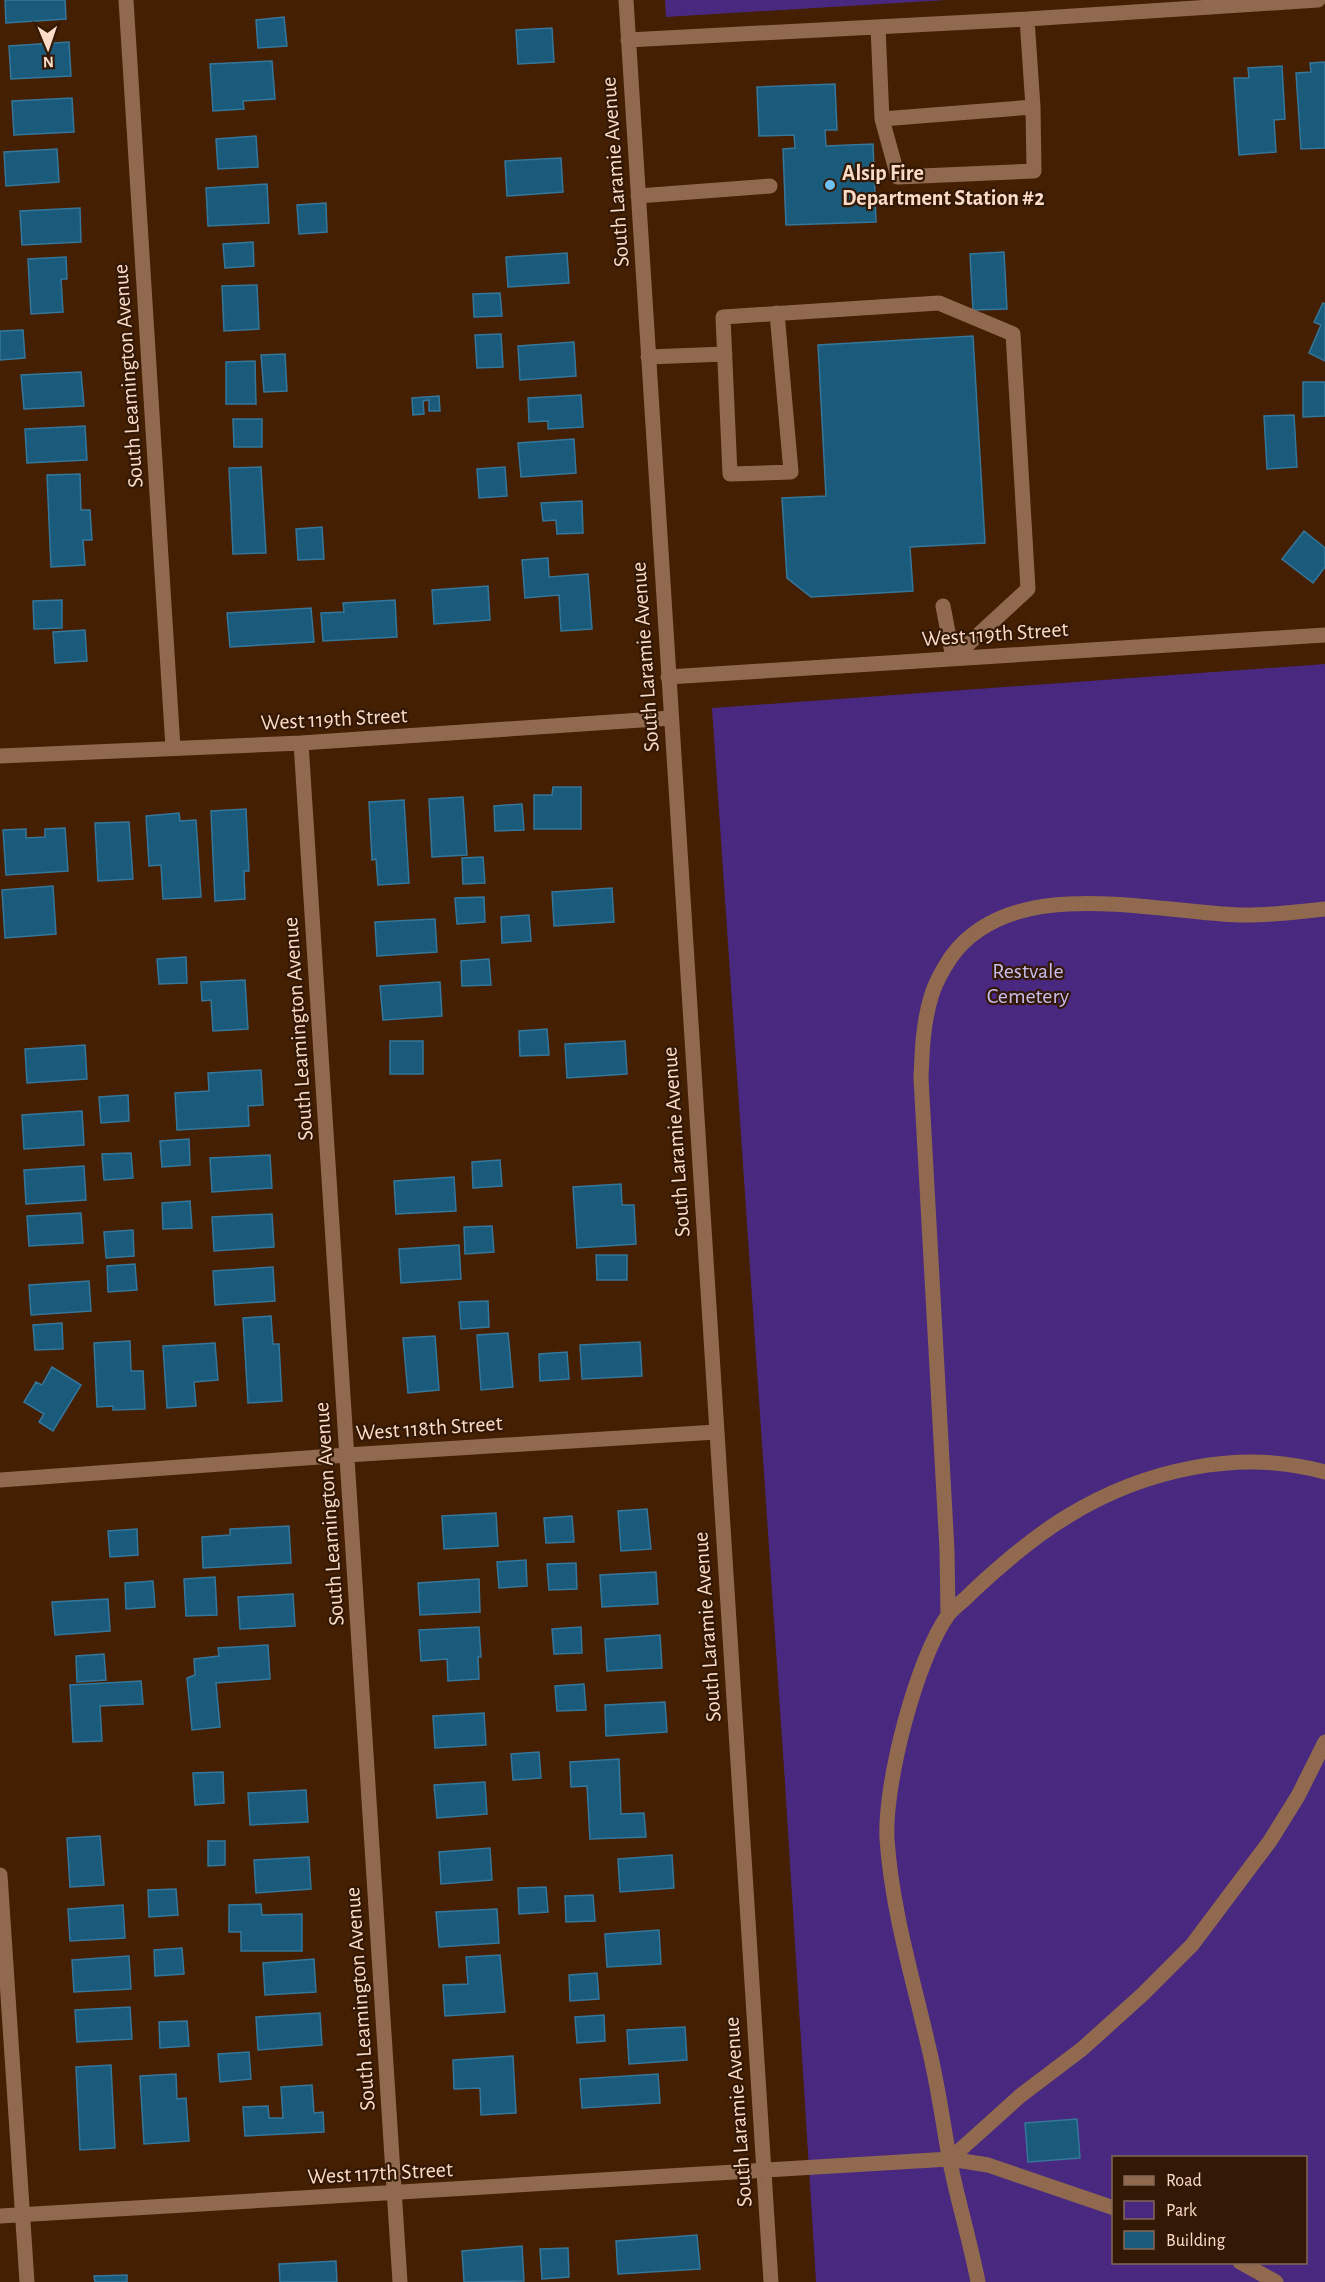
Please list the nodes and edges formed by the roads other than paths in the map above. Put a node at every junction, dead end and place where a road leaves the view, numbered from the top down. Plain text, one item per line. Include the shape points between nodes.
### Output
1 (126, 0) edge
2 (626, 0) edge
3 (1318, 0) edge
4 (1027, 19) junction
5 (878, 27) junction
6 (628, 40) junction
7 (1033, 107) junction
8 (882, 120) junction
9 (770, 186) dead end
10 (638, 196) junction
11 (777, 313) junction
12 (724, 354) junction
13 (648, 357) junction
14 (943, 606) dead end
15 (1325, 635) edge
16 (953, 658) junction
17 (668, 677) junction
18 (671, 718) junction
19 (301, 743) junction
20 (173, 748) junction
21 (0, 756) edge
22 (1325, 909) edge
23 (716, 1432) junction
24 (347, 1455) junction
25 (1325, 1472) edge
26 (0, 1479) edge
27 (948, 1615) junction
28 (1325, 1742) edge
29 (0, 1875) edge
30 (950, 2159) junction
31 (763, 2170) junction
32 (394, 2194) junction
33 (1112, 2208) edge
34 (22, 2215) junction
35 (0, 2216) edge
36 (1243, 2264) edge
37 (27, 2282) edge
38 (400, 2282) edge
39 (771, 2282) edge
40 (978, 2282) edge
41 (1276, 2282) edge

1 - 20 street, South Leamington Avenue
2 - 6 street, South Laramie Avenue
3 - 4 street
4 - 5 street
4 - 7 street
5 - 6 street
5 - 8 street
6 - 10 street, South Laramie Avenue
7 - 8 street
7 - 8 street via 1034,171 898,177
9 - 10 street
10 - 13 street, South Laramie Avenue
11 - 12 street via 723,317
11 - 12 street via 791,472 730,474
11 - 16 street via 939,303 1013,334 1028,589
12 - 13 street
13 - 17 street, South Laramie Avenue
14 - 16 street
15 - 16 street, West 119th Street
16 - 17 street, West 119th Street
17 - 18 street, South Laramie Avenue
18 - 19 street, West 119th Street
18 - 23 street, South Laramie Avenue
19 - 20 street, West 119th Street
19 - 24 street, South Leamington Avenue
20 - 21 street, West 119th Street
22 - 27 street via 1241,915 1081,903 1050,905 1017,912 989,924 962,943 944,968 931,995 923,1035 921,1078
23 - 24 street, West 118th Street
23 - 31 street, South Laramie Avenue
24 - 26 street, West 118th Street
24 - 32 street, South Leamington Avenue
25 - 27 street via 1269,1462 1236,1462 1197,1467 1117,1490 1048,1528
27 - 30 street via 927,1656 899,1747 889,1795 887,1838 903,1945 944,2117
28 - 30 street via 1270,1841 1192,1945 1082,2049 1020,2096
29 - 34 street
30 - 31 street, West 117th Street
30 - 33 street, West 117th Street via 988,2164
30 - 40 street
31 - 32 street, West 117th Street
31 - 39 street, South Laramie Avenue
32 - 34 street, West 117th Street
32 - 38 street, South Leamington Avenue
34 - 35 street, West 117th Street
34 - 37 street
36 - 41 street

